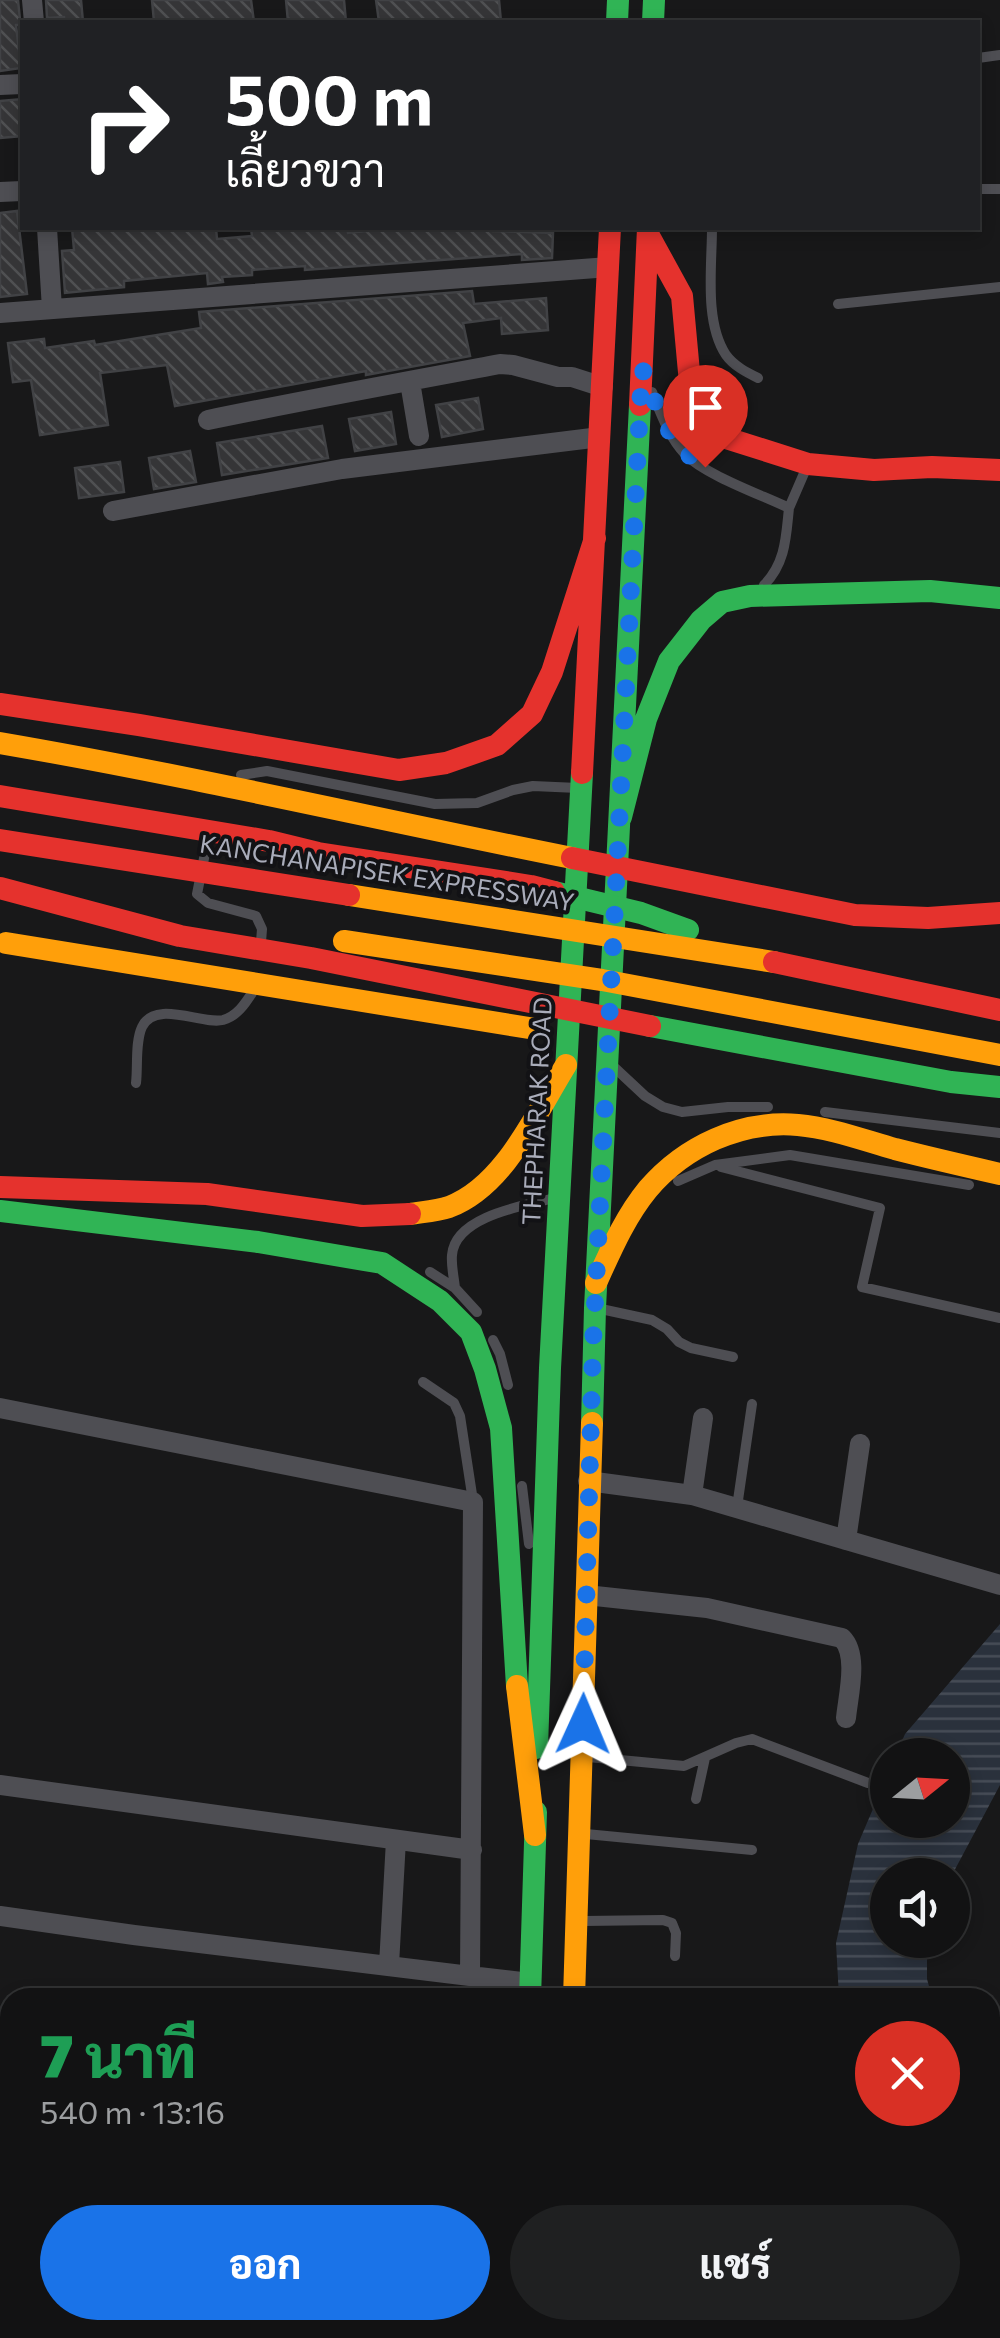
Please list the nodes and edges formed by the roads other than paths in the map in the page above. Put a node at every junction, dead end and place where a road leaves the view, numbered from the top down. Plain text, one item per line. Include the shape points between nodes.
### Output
1 (47, 230) edge
2 (610, 230) edge
3 (712, 230) edge
4 (648, 231) edge
5 (609, 267) junction
6 (1000, 287) edge
7 (838, 304) dead end
8 (52, 309) junction
9 (0, 313) edge
10 (642, 368) junction
11 (758, 378) dead end
12 (410, 382) junction
13 (603, 386) junction
14 (208, 420) dead end
15 (419, 436) dead end
16 (600, 437) junction
17 (808, 464) junction
18 (932, 467) junction
19 (1000, 470) edge
20 (1000, 489) edge
21 (789, 508) junction
22 (113, 512) dead end
23 (595, 538) junction
24 (750, 596) junction
25 (1000, 598) edge
26 (0, 704) edge
27 (0, 744) edge
28 (584, 788) junction
29 (216, 794) dead end
30 (0, 796) edge
31 (621, 817) junction
32 (210, 827) dead end
33 (0, 840) edge
34 (0, 888) edge
35 (1000, 913) edge
36 (3, 943) edge
37 (761, 959) junction
38 (258, 960) dead end
39 (255, 976) dead end
40 (1000, 1010) edge
41 (1000, 1055) edge
42 (607, 1061) junction
43 (566, 1065) junction
44 (136, 1082) dead end
45 (1000, 1088) edge
46 (788, 1107) dead end
47 (808, 1110) dead end
48 (1000, 1114) edge
49 (1000, 1133) edge
50 (715, 1165) junction
51 (992, 1181) edge
52 (674, 1183) dead end
53 (0, 1187) edge
54 (559, 1197) junction
55 (0, 1210) edge
56 (630, 1240) dead end
57 (414, 1263) dead end
58 (596, 1282) junction
59 (455, 1288) junction
60 (595, 1308) junction
61 (480, 1316) dead end
62 (1000, 1318) edge
63 (487, 1329) dead end
64 (733, 1357) dead end
65 (423, 1382) dead end
66 (511, 1402) dead end
67 (752, 1404) dead end
68 (0, 1408) edge
69 (703, 1418) dead end
70 (860, 1444) dead end
71 (521, 1472) dead end
72 (588, 1481) junction
73 (692, 1495) junction
74 (473, 1502) junction
75 (737, 1508) junction
76 (846, 1540) junction
77 (529, 1549) dead end
78 (531, 1568) dead end
79 (1000, 1585) edge
80 (586, 1595) junction
81 (539, 1644) junction
82 (846, 1718) dead end
83 (582, 1756) junction
84 (704, 1758) junction
85 (868, 1783) dead end
86 (0, 1785) edge
87 (696, 1799) dead end
88 (535, 1834) junction
89 (580, 1834) junction
90 (396, 1840) junction
91 (472, 1850) junction
92 (752, 1850) dead end
93 (0, 1916) edge
94 (576, 1921) junction
95 (675, 1956) dead end
96 (390, 1965) junction
97 (470, 1976) junction
98 (521, 1988) edge
99 (530, 1988) edge
100 (574, 1988) edge

1 - 8 street
2 - 5 main road, THEPHARAK ROAD
3 - 11 lane via 716,332 726,356
4 - 10 main road
4 - 17 main road via 682,296 691,394 726,438
5 - 8 street
5 - 13 main road, THEPHARAK ROAD
6 - 7 lane
8 - 9 street
10 - 21 lane via 686,456
10 - 31 main road
12 - 13 street via 500,364
12 - 14 street
12 - 15 street
13 - 16 main road, THEPHARAK ROAD
16 - 22 street via 342,469
16 - 23 main road, THEPHARAK ROAD
17 - 18 main road
17 - 21 lane
18 - 19 main road
18 - 20 main road
21 - 24 lane via 780,564
23 - 26 main road via 532,714 498,745 446,763 399,770
23 - 28 main road, THEPHARAK ROAD
24 - 25 main road via 930,591
24 - 31 main road via 722,602 669,661
27 - 35 main road, bridge via 856,915 905,920
28 - 29 lane via 533,786 477,803 435,804 267,771 240,775
28 - 43 main road, THEPHARAK ROAD
30 - 37 main road, bridge via 531,886 641,913
31 - 42 main road
32 - 38 lane via 198,894 256,916 262,930
33 - 37 main road, KANCHANAPISEK EXPRESSWAY, bridge
34 - 41 main road, bridge via 602,980
34 - 45 main road, bridge via 180,936
36 - 48 main road, bridge via 683,1053
37 - 40 main road, KANCHANAPISEK EXPRESSWAY, bridge
39 - 44 lane via 240,1010 223,1020 166,1013 143,1024
42 - 46 lane via 662,1107
42 - 58 main road
43 - 53 main road via 486,1186 449,1207 362,1216 207,1194
43 - 54 main road, THEPHARAK ROAD
47 - 49 lane
50 - 51 lane via 790,1155
50 - 52 lane
50 - 62 lane via 880,1208 862,1287
51 - 58 main road via 795,1124 728,1133 662,1173 635,1207
54 - 59 lane via 500,1211 463,1231 452,1253
54 - 81 main road, THEPHARAK ROAD
55 - 88 main road via 390,1263 471,1332 500,1428 514,1664
56 - 58 lane
57 - 59 lane
58 - 60 main road
59 - 61 lane
60 - 64 lane via 652,1320 678,1342
60 - 72 main road
63 - 66 lane
65 - 74 lane via 454,1403 460,1416
67 - 75 lane
68 - 74 street
69 - 73 street
70 - 76 street
71 - 77 lane
72 - 73 street
72 - 80 main road
73 - 75 street
74 - 91 street
75 - 76 street
76 - 79 street
78 - 81 lane
80 - 82 street via 708,1608 842,1638 852,1656
80 - 83 main road
81 - 88 main road, THEPHARAK ROAD
83 - 84 lane via 684,1766
83 - 89 main road
84 - 85 lane via 752,1739
84 - 87 lane
86 - 90 street
88 - 99 main road, THEPHARAK ROAD
89 - 92 lane
89 - 94 main road
90 - 91 street
90 - 96 street
91 - 97 street
93 - 96 street
94 - 95 lane via 672,1923
94 - 100 main road
96 - 97 street
97 - 98 street

